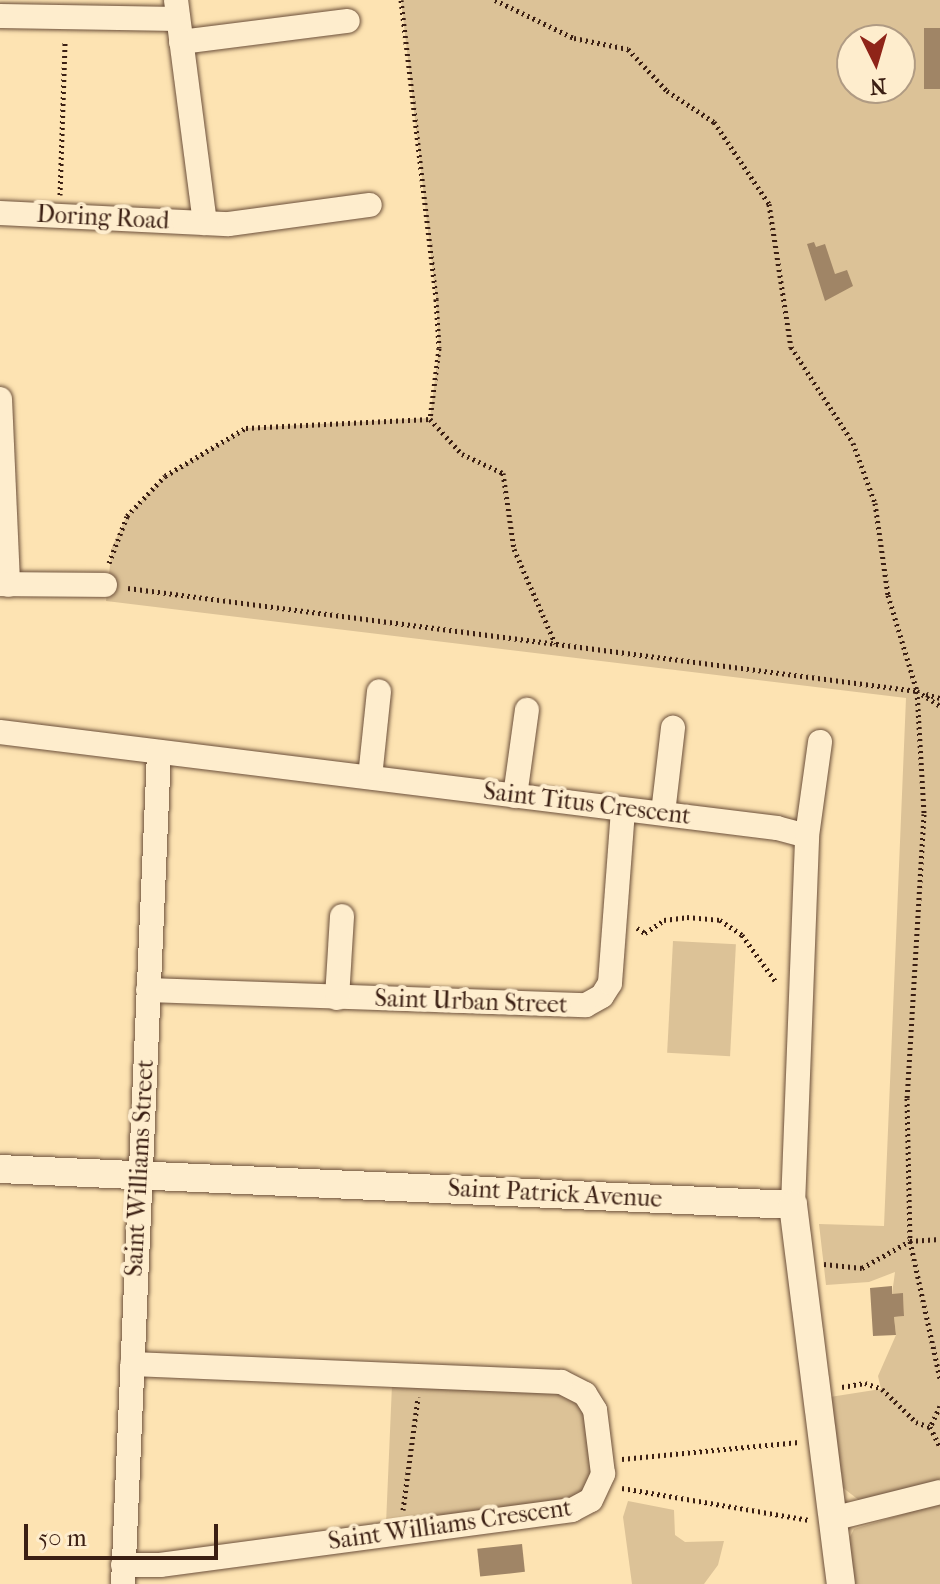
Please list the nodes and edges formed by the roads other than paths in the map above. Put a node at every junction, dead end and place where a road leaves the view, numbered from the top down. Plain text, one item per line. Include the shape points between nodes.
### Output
1 (0, 16) edge
2 (178, 21) edge
3 (348, 21) dead end
4 (370, 205) dead end
5 (0, 213) edge
6 (205, 223) junction
7 (0, 399) edge
8 (4, 585) edge
9 (105, 585) road end
10 (379, 691) dead end
11 (527, 710) dead end
12 (673, 728) dead end
13 (0, 732) edge
14 (820, 742) dead end
15 (159, 752) junction
16 (370, 777) junction
17 (515, 796) junction
18 (623, 809) junction
19 (663, 813) junction
20 (807, 836) junction
21 (342, 916) dead end
22 (148, 990) junction
23 (337, 998) junction
24 (0, 1169) edge
25 (140, 1176) junction
26 (793, 1205) junction
27 (132, 1364) junction
28 (940, 1492) edge
29 (832, 1519) junction
30 (123, 1574) edge
31 (841, 1584) edge

1 - 2 street
2 - 3 street
2 - 6 street, Doring Road
4 - 6 street, Doring Road
5 - 6 street, Doring Road
7 - 8 street
8 - 9 street
10 - 16 street
11 - 17 street
12 - 19 street
13 - 15 street, Saint Titus Crescent
14 - 20 street
15 - 16 street, Saint Titus Crescent
15 - 22 street, Saint Williams Street
16 - 17 street, Saint Titus Crescent
17 - 18 street, Saint Titus Crescent
18 - 19 street, Saint Titus Crescent
18 - 23 street, Saint Urban Street via 610,983 602,996 586,1005
19 - 20 street, Saint Titus Crescent
20 - 26 street
21 - 23 street
22 - 23 street, Saint Urban Street
22 - 25 street, Saint Williams Street
24 - 25 street, Saint Patrick Avenue
25 - 26 street, Saint Patrick Avenue
25 - 27 street, Saint Williams Street
26 - 29 street
27 - 30 street, Saint Williams Street
27 - 30 street, Saint Williams Crescent via 576,1387 595,1410 601,1484 591,1500 572,1510
28 - 29 street
29 - 31 street

